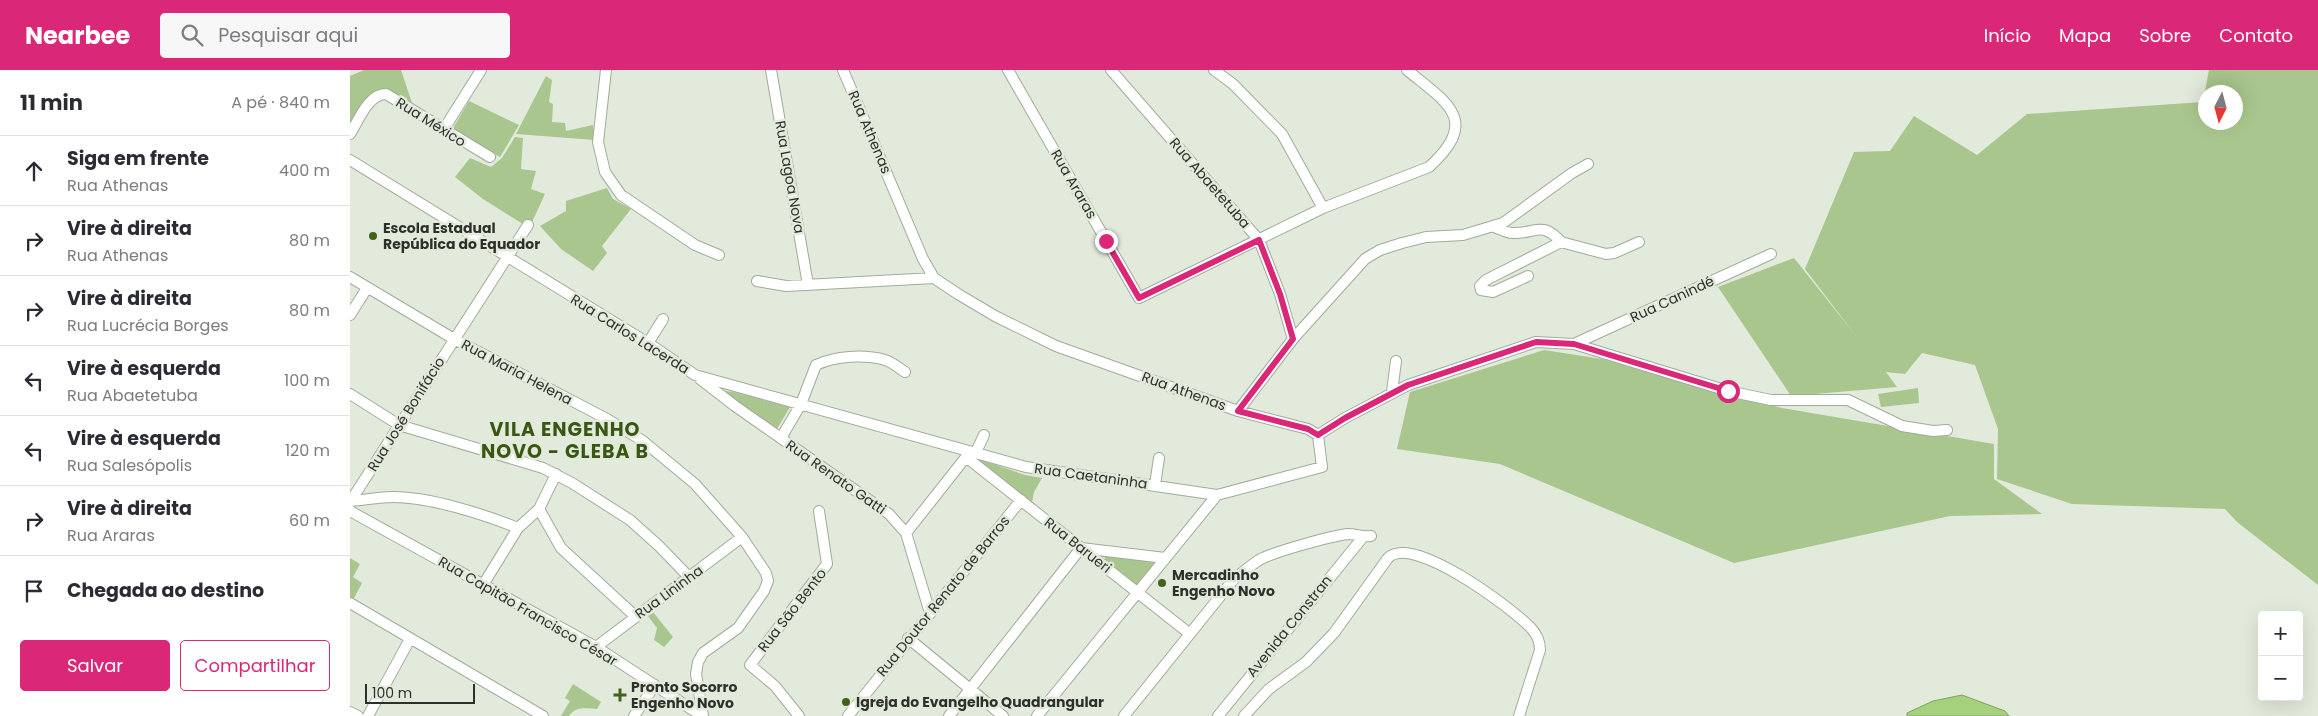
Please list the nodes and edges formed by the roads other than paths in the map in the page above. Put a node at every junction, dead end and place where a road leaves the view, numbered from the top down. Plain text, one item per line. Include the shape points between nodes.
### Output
1 (481, 70) edge
2 (606, 70) edge
3 (771, 70) edge
4 (843, 70) edge
5 (1008, 70) edge
6 (1111, 70) edge
7 (1214, 70) edge
8 (1407, 70) edge
9 (444, 130) junction
10 (350, 134) edge
11 (490, 158) dead end
12 (350, 160) edge
13 (1588, 164) dead end
14 (1323, 208) junction
15 (528, 225) dead end
16 (1494, 227) junction
17 (1259, 240) junction
18 (1561, 242) junction
19 (1639, 242) dead end
20 (1770, 254) dead end
21 (719, 255) dead end
22 (508, 258) junction
23 (350, 276) edge
24 (1528, 276) dead end
25 (934, 278) junction
26 (757, 281) dead end
27 (808, 285) junction
28 (367, 288) junction
29 (350, 315) edge
30 (663, 319) dead end
31 (454, 339) junction
32 (1293, 339) junction
33 (648, 344) junction
34 (1574, 344) junction
35 (1396, 361) dead end
36 (905, 372) dead end
37 (695, 375) junction
38 (1392, 392) junction
39 (350, 394) edge
40 (800, 404) junction
41 (1238, 411) junction
42 (400, 425) junction
43 (1947, 430) dead end
44 (984, 435) dead end
45 (1318, 435) junction
46 (781, 438) junction
47 (970, 453) junction
48 (1159, 458) dead end
49 (556, 474) junction
50 (1155, 485) junction
51 (1217, 495) junction
52 (1021, 500) junction
53 (350, 504) edge
54 (539, 510) junction
55 (819, 511) dead end
56 (365, 519) junction
57 (350, 521) edge
58 (518, 528) junction
59 (906, 533) junction
60 (742, 538) junction
61 (1081, 548) junction
62 (1165, 558) junction
63 (689, 577) junction
64 (483, 585) junction
65 (1138, 592) junction
66 (350, 603) edge
67 (930, 613) junction
68 (635, 616) junction
69 (1190, 634) junction
70 (908, 638) junction
71 (410, 639) junction
72 (596, 647) junction
73 (655, 685) junction
74 (970, 689) junction
75 (350, 712) edge
76 (358, 716) edge
77 (368, 716) edge
78 (543, 716) edge
79 (634, 716) edge
80 (702, 716) edge
81 (799, 716) edge
82 (848, 716) edge
83 (948, 716) edge
84 (1003, 716) edge
85 (1037, 716) edge
86 (1124, 716) edge
87 (1218, 716) edge
88 (1244, 716) edge
89 (1519, 716) edge

1 - 9 street
2 - 21 street via 598,142 605,172 621,195 695,245
3 - 27 street, Rua Lagoa Nova
4 - 25 street, Rua Athenas
5 - 17 street, Rua Araras via 1139,298
6 - 17 street, Rua Abaetetuba
7 - 14 street via 1233,84 1282,134
8 - 14 street via 1446,102 1453,112 1456,124 1450,144 1429,166
9 - 10 street, Rua México via 386,94 378,94 372,98
9 - 11 street, Rua México
12 - 22 street, Rua Carlos Lacerda
13 - 16 street
14 - 17 street
15 - 22 street, Rua José Bonifácio
16 - 18 street via 1512,233 1545,229
16 - 32 street via 1462,235 1426,237 1380,250 1350,274
17 - 32 street, Rua Abaetetuba
18 - 19 street via 1606,254
18 - 24 street via 1486,280 1480,288 1483,292 1493,292
20 - 34 street, Rua Canindé
22 - 31 street, Rua José Bonifácio
22 - 33 street, Rua Carlos Lacerda
23 - 28 street, Rua Maria Helena
25 - 27 street
25 - 41 street, Rua Athenas via 996,316 1056,346
26 - 27 street via 786,286
28 - 29 street
28 - 31 street, Rua Maria Helena
30 - 33 street
31 - 42 street, Rua José Bonifácio
31 - 60 street, Rua Maria Helena via 643,441 695,484
32 - 41 street
33 - 37 street, Rua Carlos Lacerda
34 - 38 street via 1536,342
34 - 43 street via 1728,391 1771,400 1848,400 1902,426
35 - 38 street
36 - 40 street via 886,360 838,358 816,365
37 - 40 street, Rua Carlos Lacerda
37 - 46 street, Rua Renato Gatti
38 - 45 street
39 - 42 street
40 - 46 street
40 - 47 street, Rua Carlos Lacerda
41 - 45 street, Rua Athenas via 1308,429
42 - 49 street
42 - 53 street, Rua José Bonifácio
44 - 47 street
45 - 51 street via 1322,467
46 - 59 street, Rua Renato Gatti via 889,514
47 - 50 street, Rua Caetaninha via 1088,478
47 - 52 street, Rua Barueri
47 - 59 street
48 - 50 street
49 - 54 street
49 - 63 street via 630,520
50 - 51 street, Rua Caetaninha
51 - 62 street
52 - 61 street, Rua Barueri
52 - 67 street, Rua Doutor Renato de Barros
53 - 56 street, Rua Capitão Francisco César
53 - 58 street via 394,497 417,500 459,509
54 - 58 street
54 - 68 street via 561,548
55 - 81 street, Rua São Bento via 827,564 750,665 775,686
56 - 57 street
56 - 64 street, Rua Capitão Francisco César
58 - 64 street
59 - 67 street, Rua Renato Gatti
60 - 63 street, Rua Lininha
60 - 80 street, Rua Maria Helena via 768,581 738,628 703,652 698,662 696,674
61 - 62 street
61 - 65 street, Rua Barueri
61 - 74 street
62 - 65 street
63 - 68 street, Rua Lininha
64 - 72 street, Rua Capitão Francisco César
65 - 69 street, Rua Barueri
65 - 85 street
66 - 71 street
67 - 70 street, Rua Doutor Renato de Barros
68 - 72 street, Rua Lininha
69 - 86 street
69 - 87 street, Avenida Constran via 1234,579 1260,560 1339,536 1367,536 1350,550
70 - 74 street
70 - 82 street, Rua Doutor Renato de Barros
71 - 77 street
71 - 78 street
72 - 73 street, Rua Capitão Francisco César
73 - 79 street
73 - 80 street, Rua Capitão Francisco César
74 - 83 street
74 - 84 street
75 - 76 street
88 - 89 street via 1334,634 1388,558 1393,552 1398,552 1415,554 1469,580 1530,627 1540,641 1540,650

